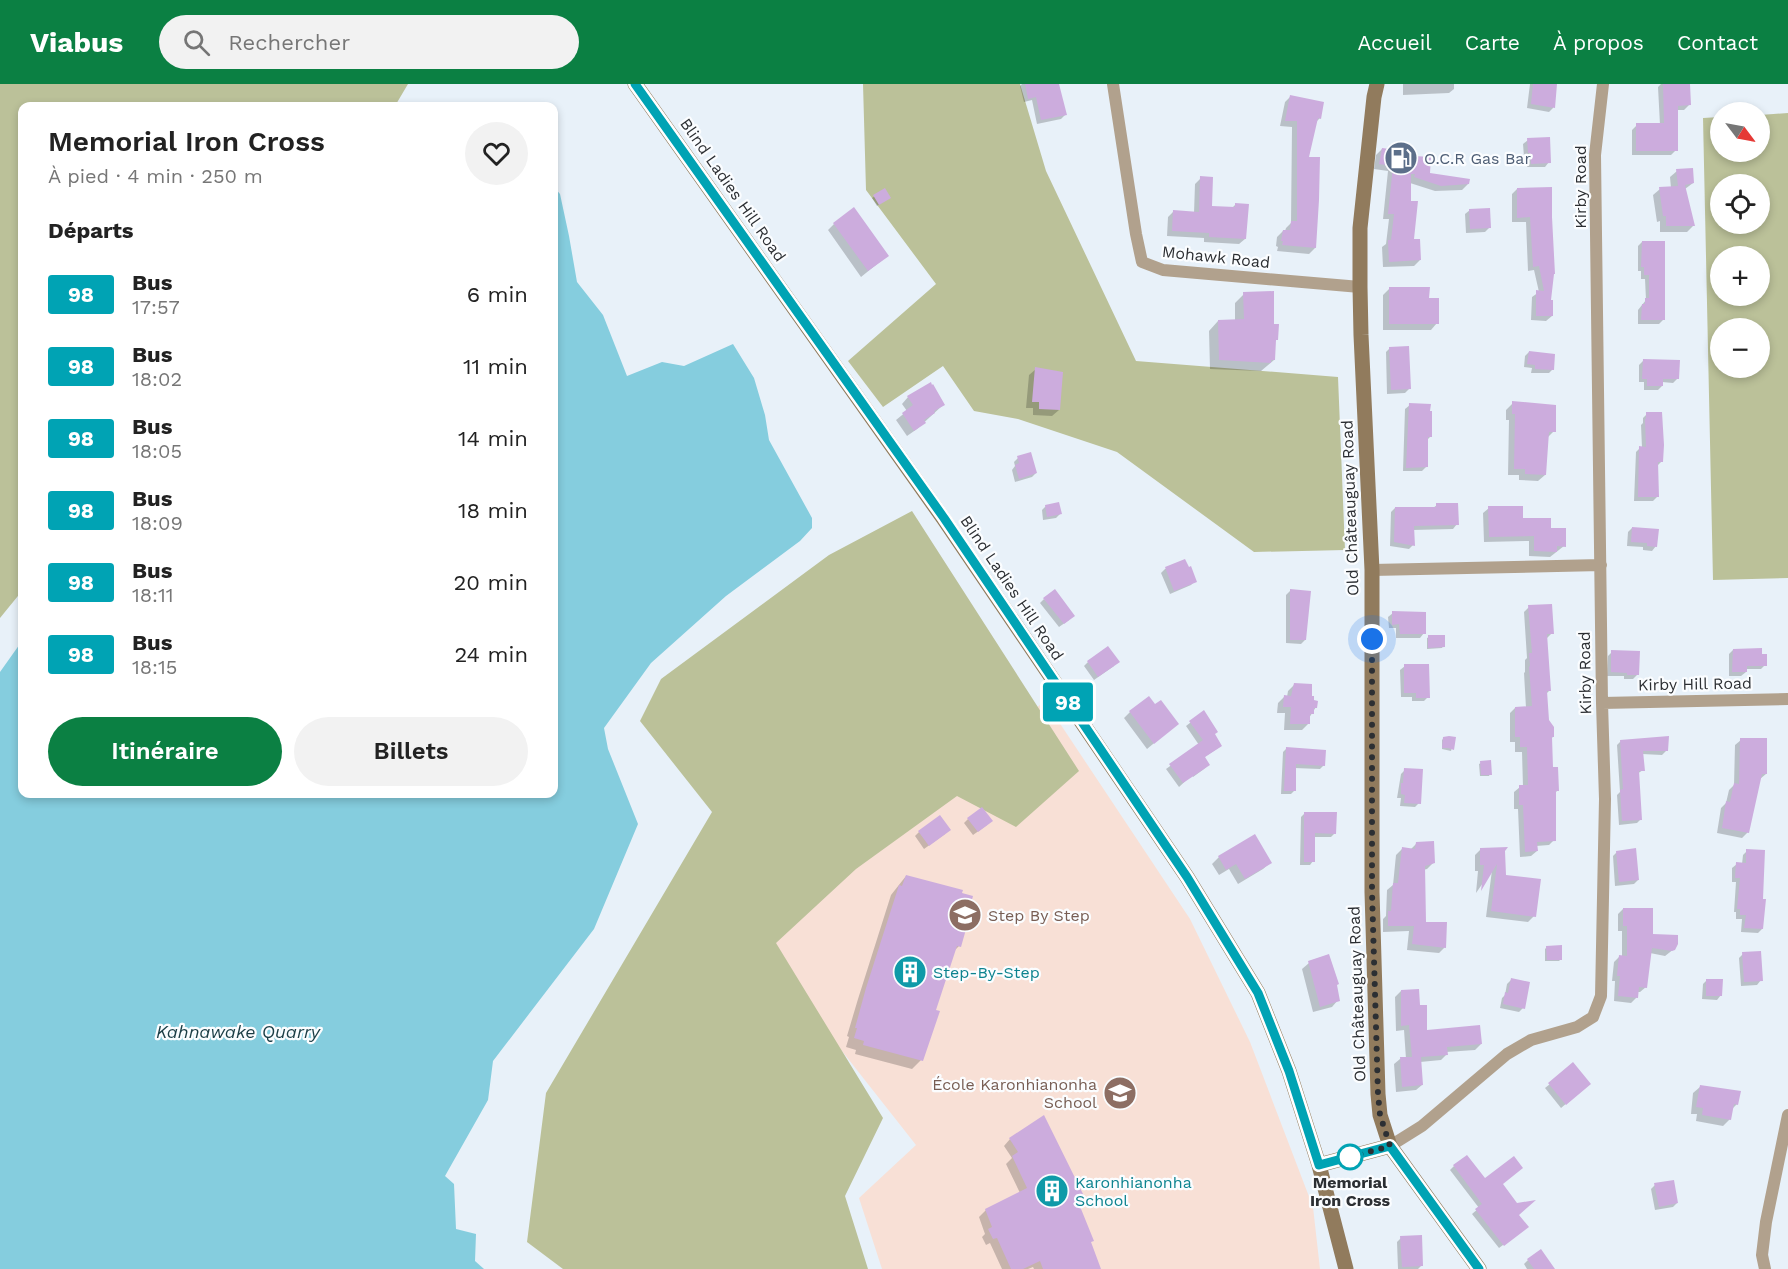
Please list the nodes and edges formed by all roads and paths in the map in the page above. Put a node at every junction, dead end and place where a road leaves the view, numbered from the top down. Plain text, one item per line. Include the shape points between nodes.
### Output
1 (636, 84) edge
2 (1113, 84) edge
3 (1377, 84) edge
4 (1603, 84) edge
5 (1360, 287) junction
6 (1601, 565) junction
7 (1372, 570) junction
8 (1788, 699) edge
9 (1602, 703) junction
10 (1788, 1115) edge
11 (1390, 1146) junction
12 (1319, 1165) junction
13 (1346, 1269) edge
14 (1479, 1269) edge
15 (1765, 1269) edge

1 - 12 street, Blind Ladies Hill Road via 944,518 1187,877 1258,993 1289,1071
2 - 5 street, Mohawk Road via 1142,262 1163,270
3 - 5 street, Old Châteauguay Road via 1360,228
4 - 6 street, Kirby Road via 1595,155
5 - 7 street, Old Châteauguay Road
6 - 7 street
6 - 9 street, Kirby Road
7 - 11 street, Old Châteauguay Road via 1372,892 1378,1094
8 - 9 street, Kirby Hill Road
9 - 11 street, Kirby Road via 1605,799 1601,996 1593,1017 1577,1027 1531,1040 1507,1054 1422,1126
10 - 15 street via 1766,1222 1762,1255
11 - 12 street
11 - 14 street
12 - 13 street, Blind Ladies Hill Road

